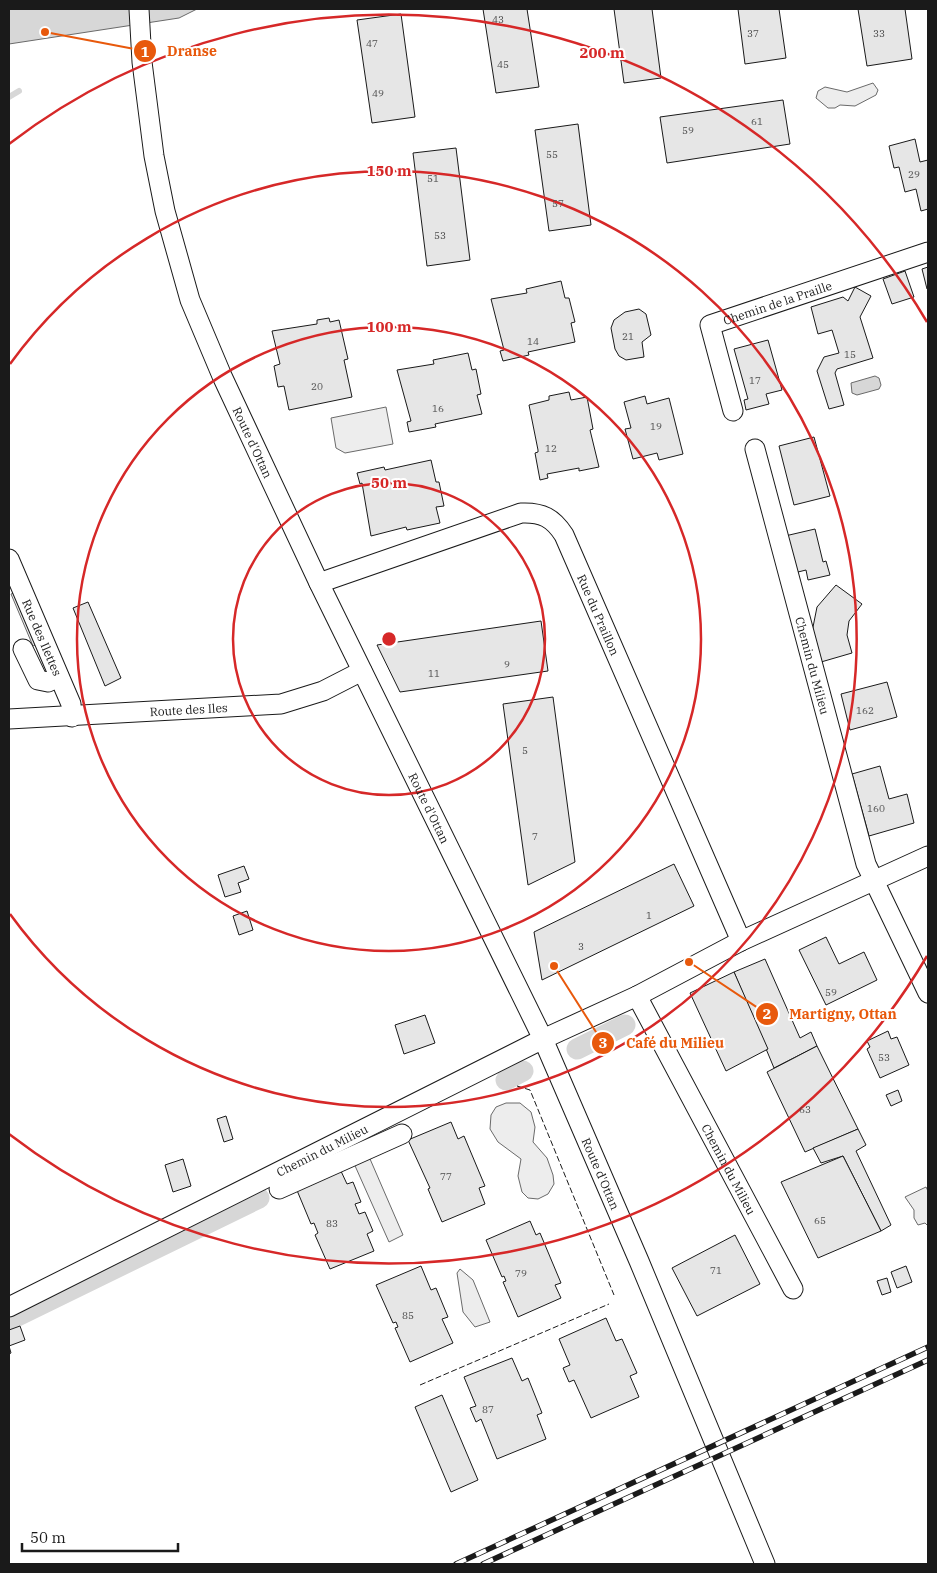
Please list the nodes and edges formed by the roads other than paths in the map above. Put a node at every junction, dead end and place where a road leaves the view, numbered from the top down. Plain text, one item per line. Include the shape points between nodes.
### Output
1 (139, 9) edge
2 (928, 252) edge
3 (733, 411) dead end
4 (755, 449) dead end
5 (9, 559) edge
6 (319, 583) junction
7 (23, 649) dead end
8 (362, 671) junction
9 (60, 677) junction
10 (72, 717) junction
11 (9, 719) edge
12 (928, 856) edge
13 (874, 881) junction
14 (741, 940) junction
15 (928, 993) edge
16 (637, 996) junction
17 (543, 1039) junction
18 (402, 1134) dead end
19 (279, 1189) dead end
20 (793, 1289) dead end
21 (9, 1308) edge
22 (765, 1564) edge

1 - 6 street, Route d'Ottan via 154,156 190,300
2 - 3 street, Chemin de la Praille via 710,325
4 - 13 street, Chemin du Milieu via 866,864
5 - 9 street, Rue des Ilettes
6 - 8 street, Route d'Ottan
6 - 14 street, Rue du Praillon via 521,512 540,513 557,524
7 - 9 street via 38,680 48,682
8 - 10 street, Route des Iles via 323,691 281,704
8 - 17 street, Route d'Ottan
9 - 10 street, Rue des Ilettes via 71,704
10 - 11 street, Route des Iles
12 - 13 street, Chemin du Milieu
13 - 14 street, Chemin du Milieu
13 - 15 street, Chemin du Milieu
14 - 16 street, Chemin du Milieu
16 - 17 street, Chemin du Milieu
16 - 20 street, Chemin du Milieu
17 - 21 street, Chemin du Milieu
17 - 22 street, Route d'Ottan
18 - 19 street

